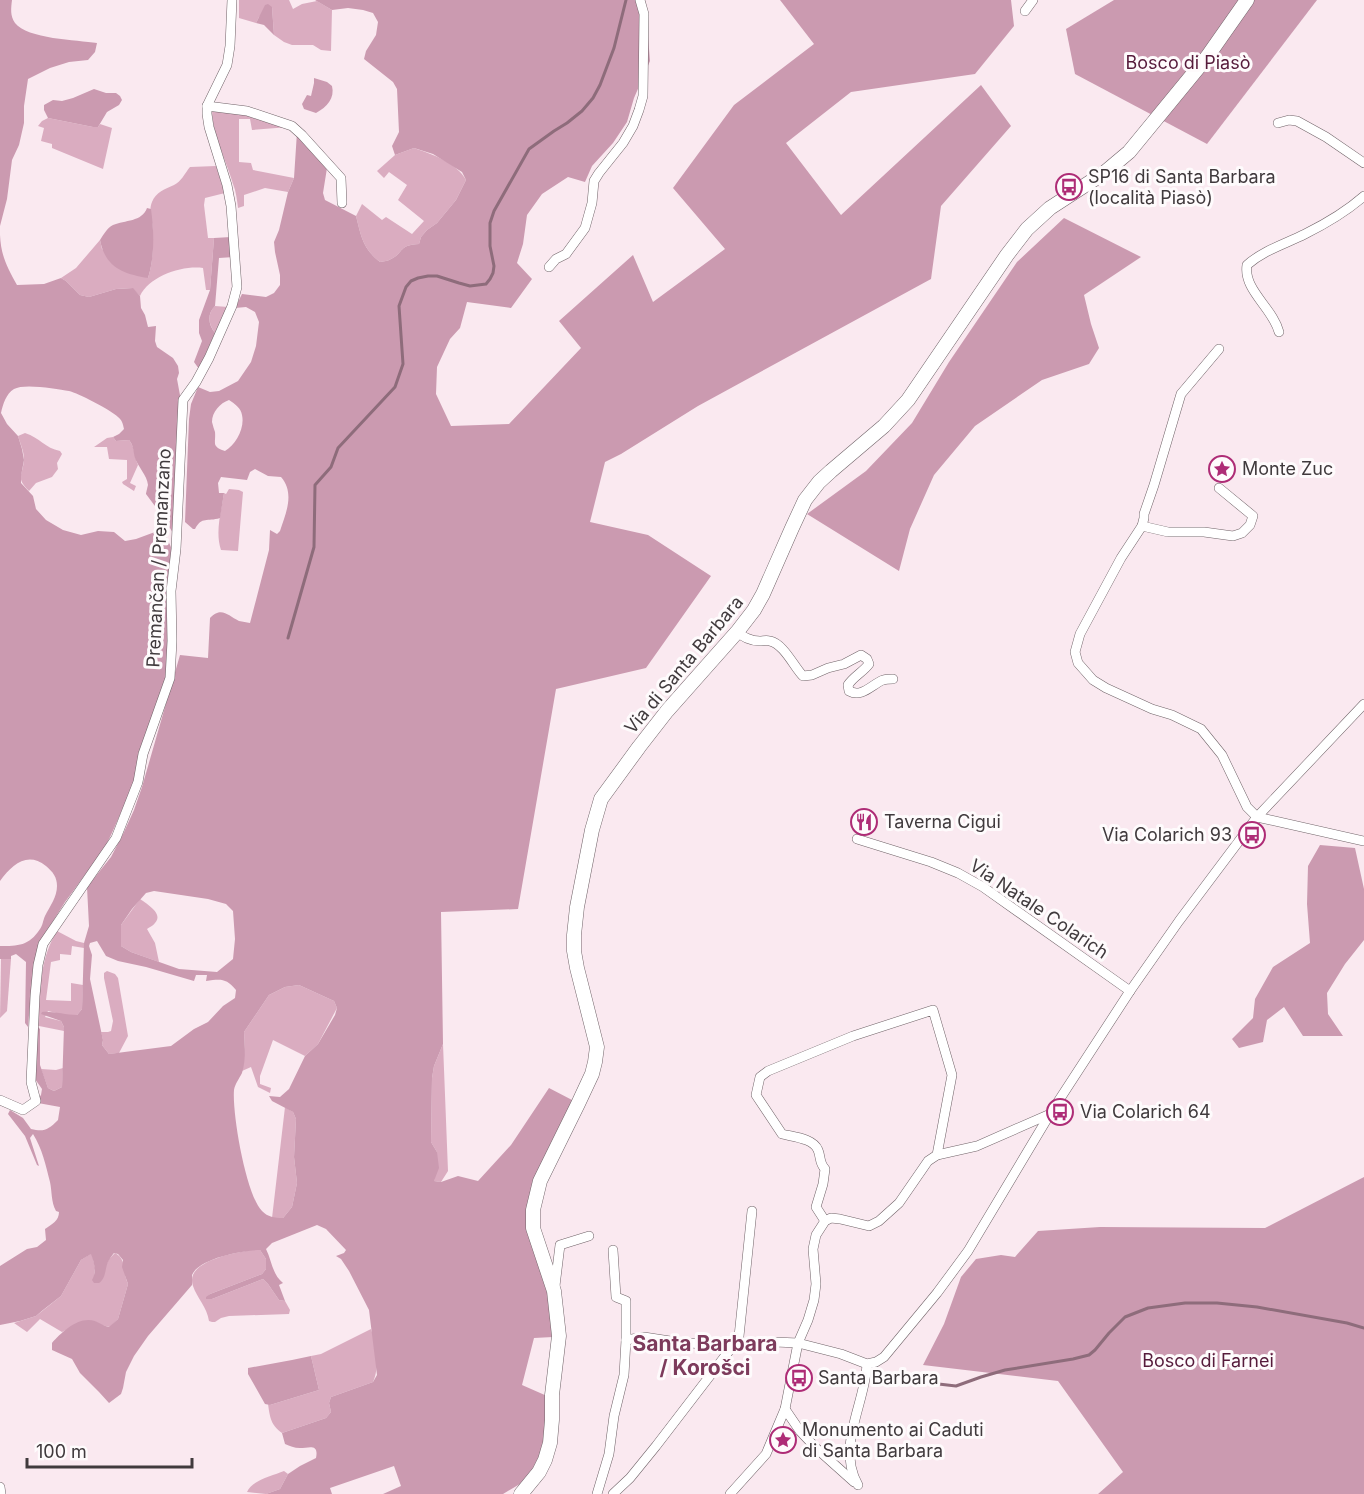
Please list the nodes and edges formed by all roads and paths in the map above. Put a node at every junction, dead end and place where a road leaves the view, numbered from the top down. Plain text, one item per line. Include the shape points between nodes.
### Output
1 (232, 0) edge
2 (640, 0) edge
3 (1033, 0) edge
4 (1247, 0) edge
5 (1025, 11) dead end
6 (207, 106) junction
7 (1278, 123) dead end
8 (1364, 163) edge
9 (1364, 196) edge
10 (342, 203) dead end
11 (549, 267) dead end
12 (1279, 332) dead end
13 (1219, 349) dead end
14 (1219, 488) dead end
15 (1142, 526) junction
16 (737, 632) junction
17 (894, 679) dead end
18 (1364, 704) edge
19 (1257, 817) junction
20 (856, 839) dead end
21 (1364, 842) edge
22 (1131, 992) junction
23 (0, 1100) edge
24 (1050, 1114) junction
25 (937, 1155) junction
26 (752, 1211) dead end
27 (825, 1221) junction
28 (589, 1236) dead end
29 (613, 1250) dead end
30 (554, 1291) junction
31 (626, 1340) junction
32 (798, 1343) junction
33 (735, 1346) junction
34 (867, 1364) junction
35 (785, 1408) junction
36 (0, 1487) edge
37 (1, 1494) edge
38 (521, 1494) edge
39 (597, 1494) edge
40 (613, 1494) edge
41 (730, 1494) edge

1 - 6 street via 227,65
2 - 11 street via 644,14 643,96 639,110 623,143 594,181 585,228 566,254
3 - 5 street
4 - 16 street, Via di Santa Barbara via 1213,50 1129,152 1027,229 903,407 819,482 805,500 754,610
6 - 10 street via 247,111 292,126 341,178
6 - 23 street, Premančan / Premanzano via 231,206 237,287 209,358 183,400 171,591 170,678 116,838 44,944 35,996 31,1082 36,1101 23,1110
7 - 8 street via 1297,121
9 - 12 street via 1247,265 1251,285
13 - 15 street via 1181,394
14 - 15 street via 1253,516 1242,533 1233,536 1168,532
15 - 19 street via 1080,634 1075,652 1078,663 1106,688 1201,729 1222,754 1247,807
16 - 17 street via 747,639 771,641 803,676 861,655 867,658 869,664 848,685 854,694
16 - 30 street, Via di Santa Barbara via 639,747 596,812 574,935 577,968 597,1047 595,1062 540,1181 533,1210 532,1228
18 - 19 street
19 - 21 street
19 - 22 street
20 - 22 street, Via Natale Colarich via 931,862 975,882
22 - 24 street
24 - 25 street via 977,1146
24 - 34 street via 968,1251 884,1358
25 - 27 street via 928,1161 899,1203 879,1221 869,1226 840,1218
25 - 27 street via 952,1075 933,1010 853,1036 768,1071 760,1077 756,1095 782,1134 812,1142 818,1149 825,1169 816,1207
26 - 33 street
27 - 32 street via 813,1250 814,1300
28 - 30 street via 560,1245
29 - 31 street via 616,1297 626,1301
30 - 38 street, Via di Santa Barbara via 563,1330 552,1395 550,1443 545,1460
31 - 33 street via 644,1337
31 - 39 street via 624,1375
32 - 33 street
32 - 34 street
32 - 35 street
33 - 40 street
34 - 35 street via 850,1443 852,1472 858,1485 816,1448
35 - 41 street via 766,1454
36 - 37 street

